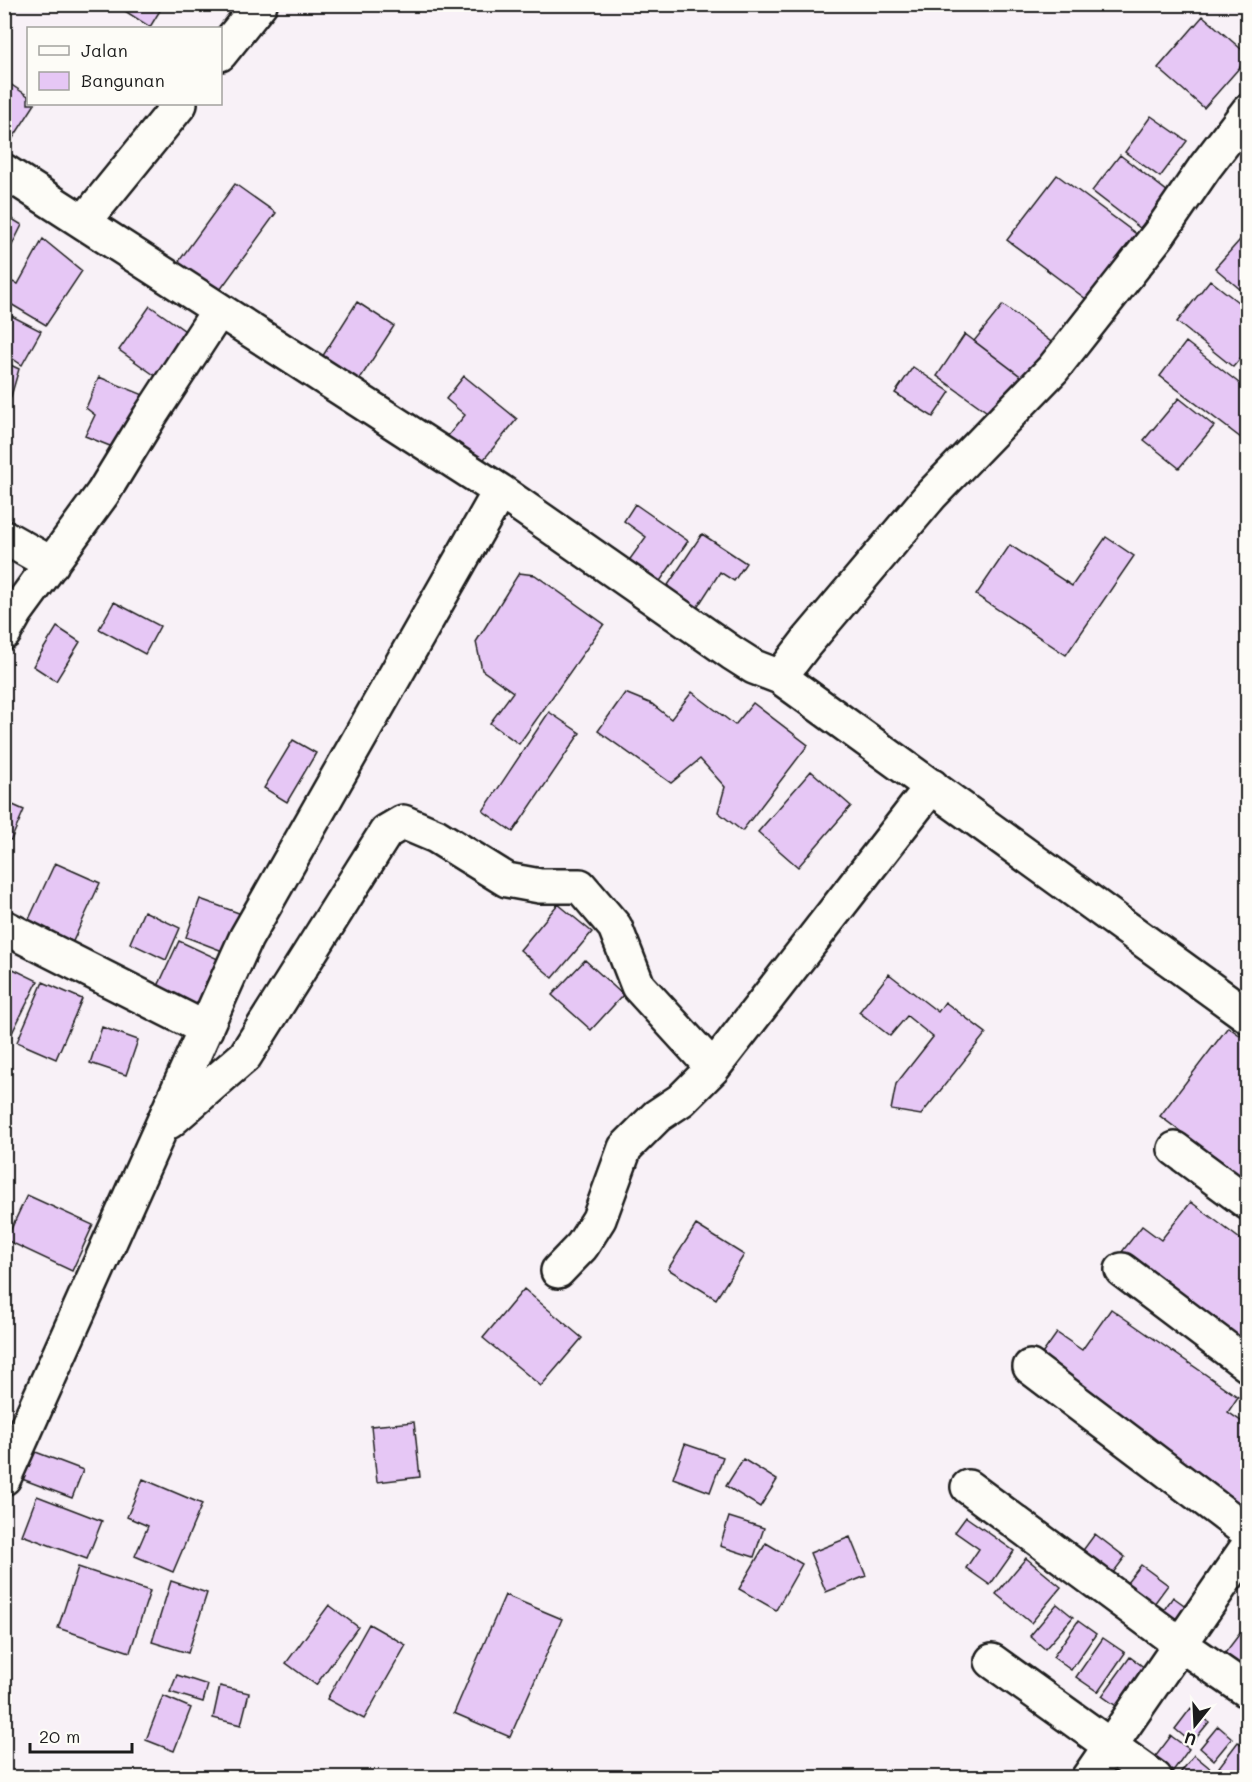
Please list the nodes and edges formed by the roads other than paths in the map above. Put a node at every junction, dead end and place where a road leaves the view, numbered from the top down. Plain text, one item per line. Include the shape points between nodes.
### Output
1 (260, 4) edge
2 (222, 52) edge
3 (179, 105) edge
4 (1248, 111) edge
5 (4, 171) edge
6 (84, 222) junction
7 (219, 310) junction
8 (501, 491) junction
9 (4, 537) edge
10 (52, 564) junction
11 (4, 633) edge
12 (780, 677) junction
13 (932, 786) junction
14 (4, 927) edge
15 (1248, 1016) edge
16 (206, 1029) junction
17 (713, 1068) junction
18 (162, 1128) junction
19 (1175, 1149) dead end
20 (1248, 1203) edge
21 (1122, 1270) dead end
22 (558, 1271) dead end
23 (1248, 1365) edge
24 (1030, 1367) dead end
25 (4, 1478) edge
26 (968, 1487) dead end
27 (1248, 1532) edge
28 (1248, 1546) edge
29 (1180, 1644) junction
30 (992, 1661) dead end
31 (1248, 1690) edge
32 (1110, 1746) junction
33 (1088, 1778) edge
34 (1155, 1778) edge

1 - 2 street
3 - 6 street
4 - 12 street via 1159,234 1053,369 931,495
5 - 6 street
6 - 7 street
7 - 8 street
7 - 10 street via 103,493
8 - 12 street via 732,653
8 - 16 street via 246,938
9 - 10 street
10 - 11 street
12 - 13 street
13 - 15 street
13 - 17 street
14 - 16 street
16 - 18 street
17 - 18 street via 638,986 615,927 580,886 540,886 507,880 436,836 403,822 386,832 245,1056
17 - 22 street via 624,1148 599,1219 582,1246
18 - 25 street
19 - 20 street
21 - 23 street
24 - 27 street
26 - 29 street
28 - 29 street
29 - 31 street
29 - 32 street
30 - 32 street
32 - 33 street
32 - 34 street

